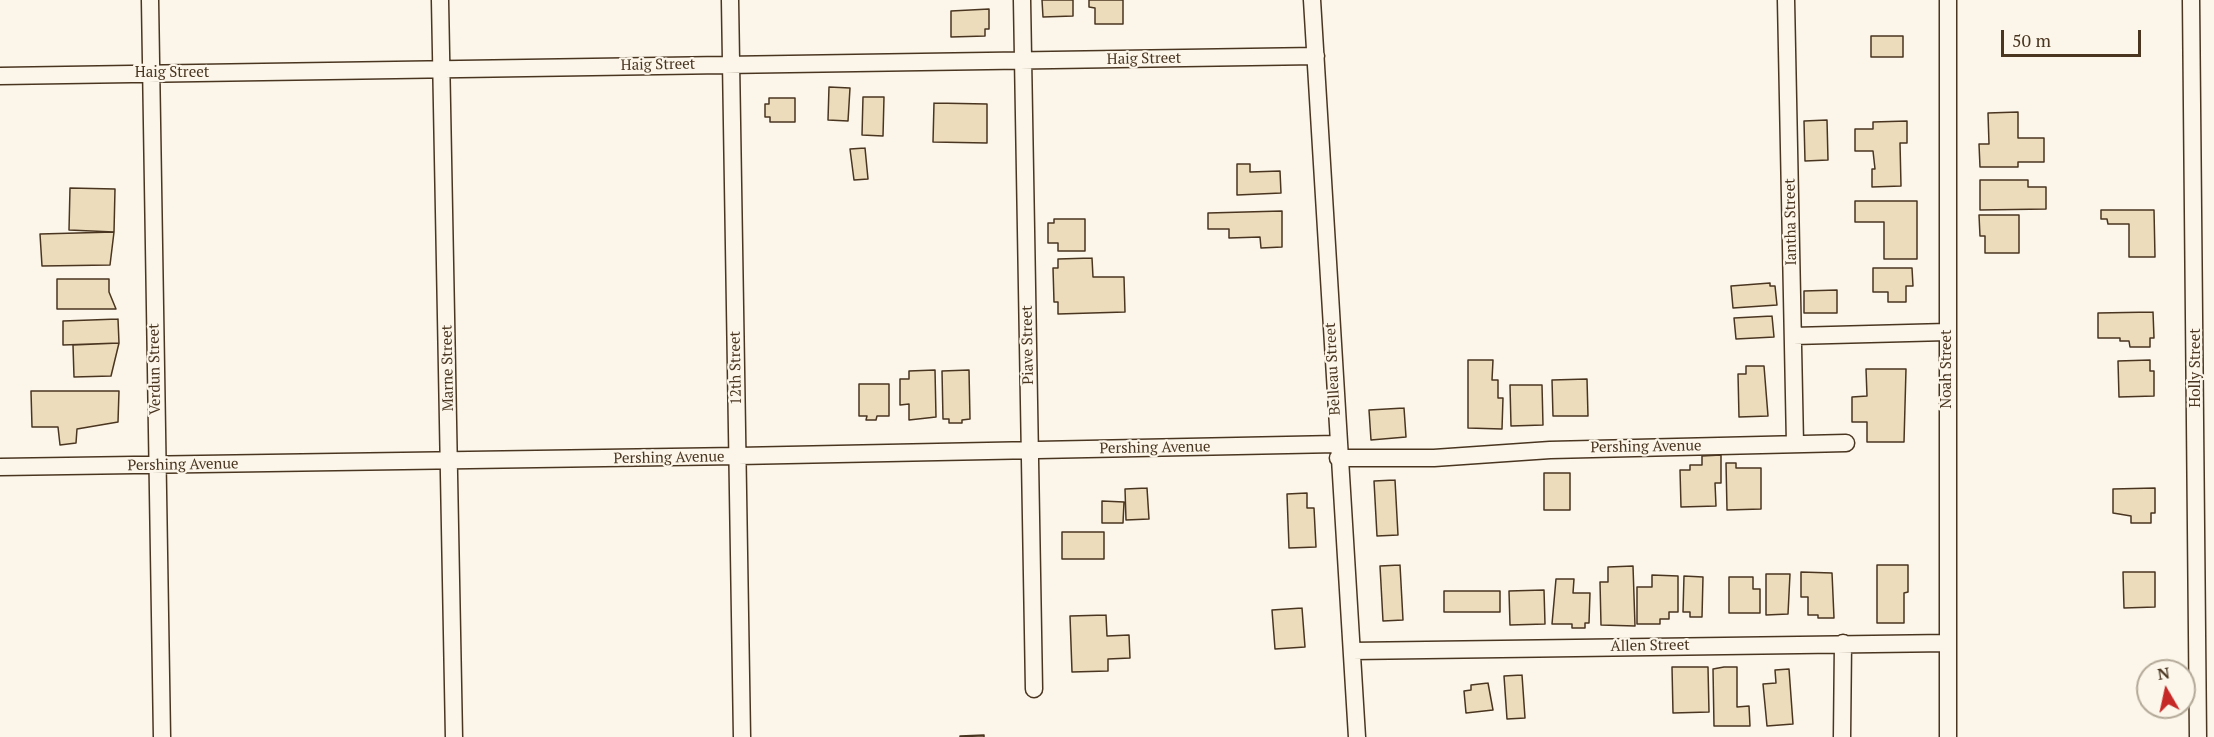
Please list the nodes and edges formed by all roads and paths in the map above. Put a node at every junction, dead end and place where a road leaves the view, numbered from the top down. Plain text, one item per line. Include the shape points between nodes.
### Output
1 (150, 0) edge
2 (440, 0) edge
3 (730, 0) edge
4 (1022, 0) edge
5 (1312, 0) edge
6 (1786, 0) edge
7 (1948, 0) edge
8 (2191, 0) edge
9 (1316, 56) junction
10 (1023, 62) junction
11 (731, 63) junction
12 (441, 68) junction
13 (152, 73) junction
14 (0, 76) edge
15 (1947, 332) junction
16 (1793, 336) junction
17 (1846, 443) dead end
18 (1795, 444) junction
19 (1030, 450) junction
20 (1338, 451) junction
21 (738, 456) junction
22 (450, 461) junction
23 (156, 466) junction
24 (0, 467) edge
25 (1843, 643) junction
26 (1948, 643) junction
27 (1352, 651) junction
28 (1034, 689) dead end
29 (162, 737) edge
30 (454, 737) edge
31 (742, 737) edge
32 (1357, 737) edge
33 (1842, 737) edge
34 (1948, 737) edge
35 (2198, 737) edge

1 - 13 street, Verdun Street
2 - 12 street, Marne Street
3 - 11 street, 12th Street
4 - 10 street, Piave Street
5 - 9 street, Belleau Street
6 - 16 street, Iantha Street
7 - 15 street, Noah Street
8 - 35 street, Holly Street
9 - 10 street, Haig Street
9 - 20 street, Belleau Street
10 - 11 street, Haig Street
10 - 19 street, Piave Street
11 - 12 street, Haig Street
11 - 21 street, 12th Street
12 - 13 street, Haig Street
12 - 22 street, Marne Street
13 - 14 street, Haig Street
13 - 23 street, Verdun Street
15 - 16 street
15 - 26 street, Noah Street
16 - 18 street, Iantha Street
17 - 18 street, Pershing Avenue
18 - 20 street, Pershing Avenue via 1550,450 1434,458
19 - 20 street, Pershing Avenue
19 - 21 street, Pershing Avenue
19 - 28 street, Piave Street
20 - 27 street, Belleau Street
21 - 22 street, Pershing Avenue
21 - 31 street, 12th Street
22 - 23 street, Pershing Avenue
22 - 30 street, Marne Street
23 - 24 street, Pershing Avenue
23 - 29 street, Verdun Street
25 - 26 street, Allen Street
25 - 27 street, Allen Street
25 - 33 street
26 - 34 street, Noah Street
27 - 32 street, Belleau Street

